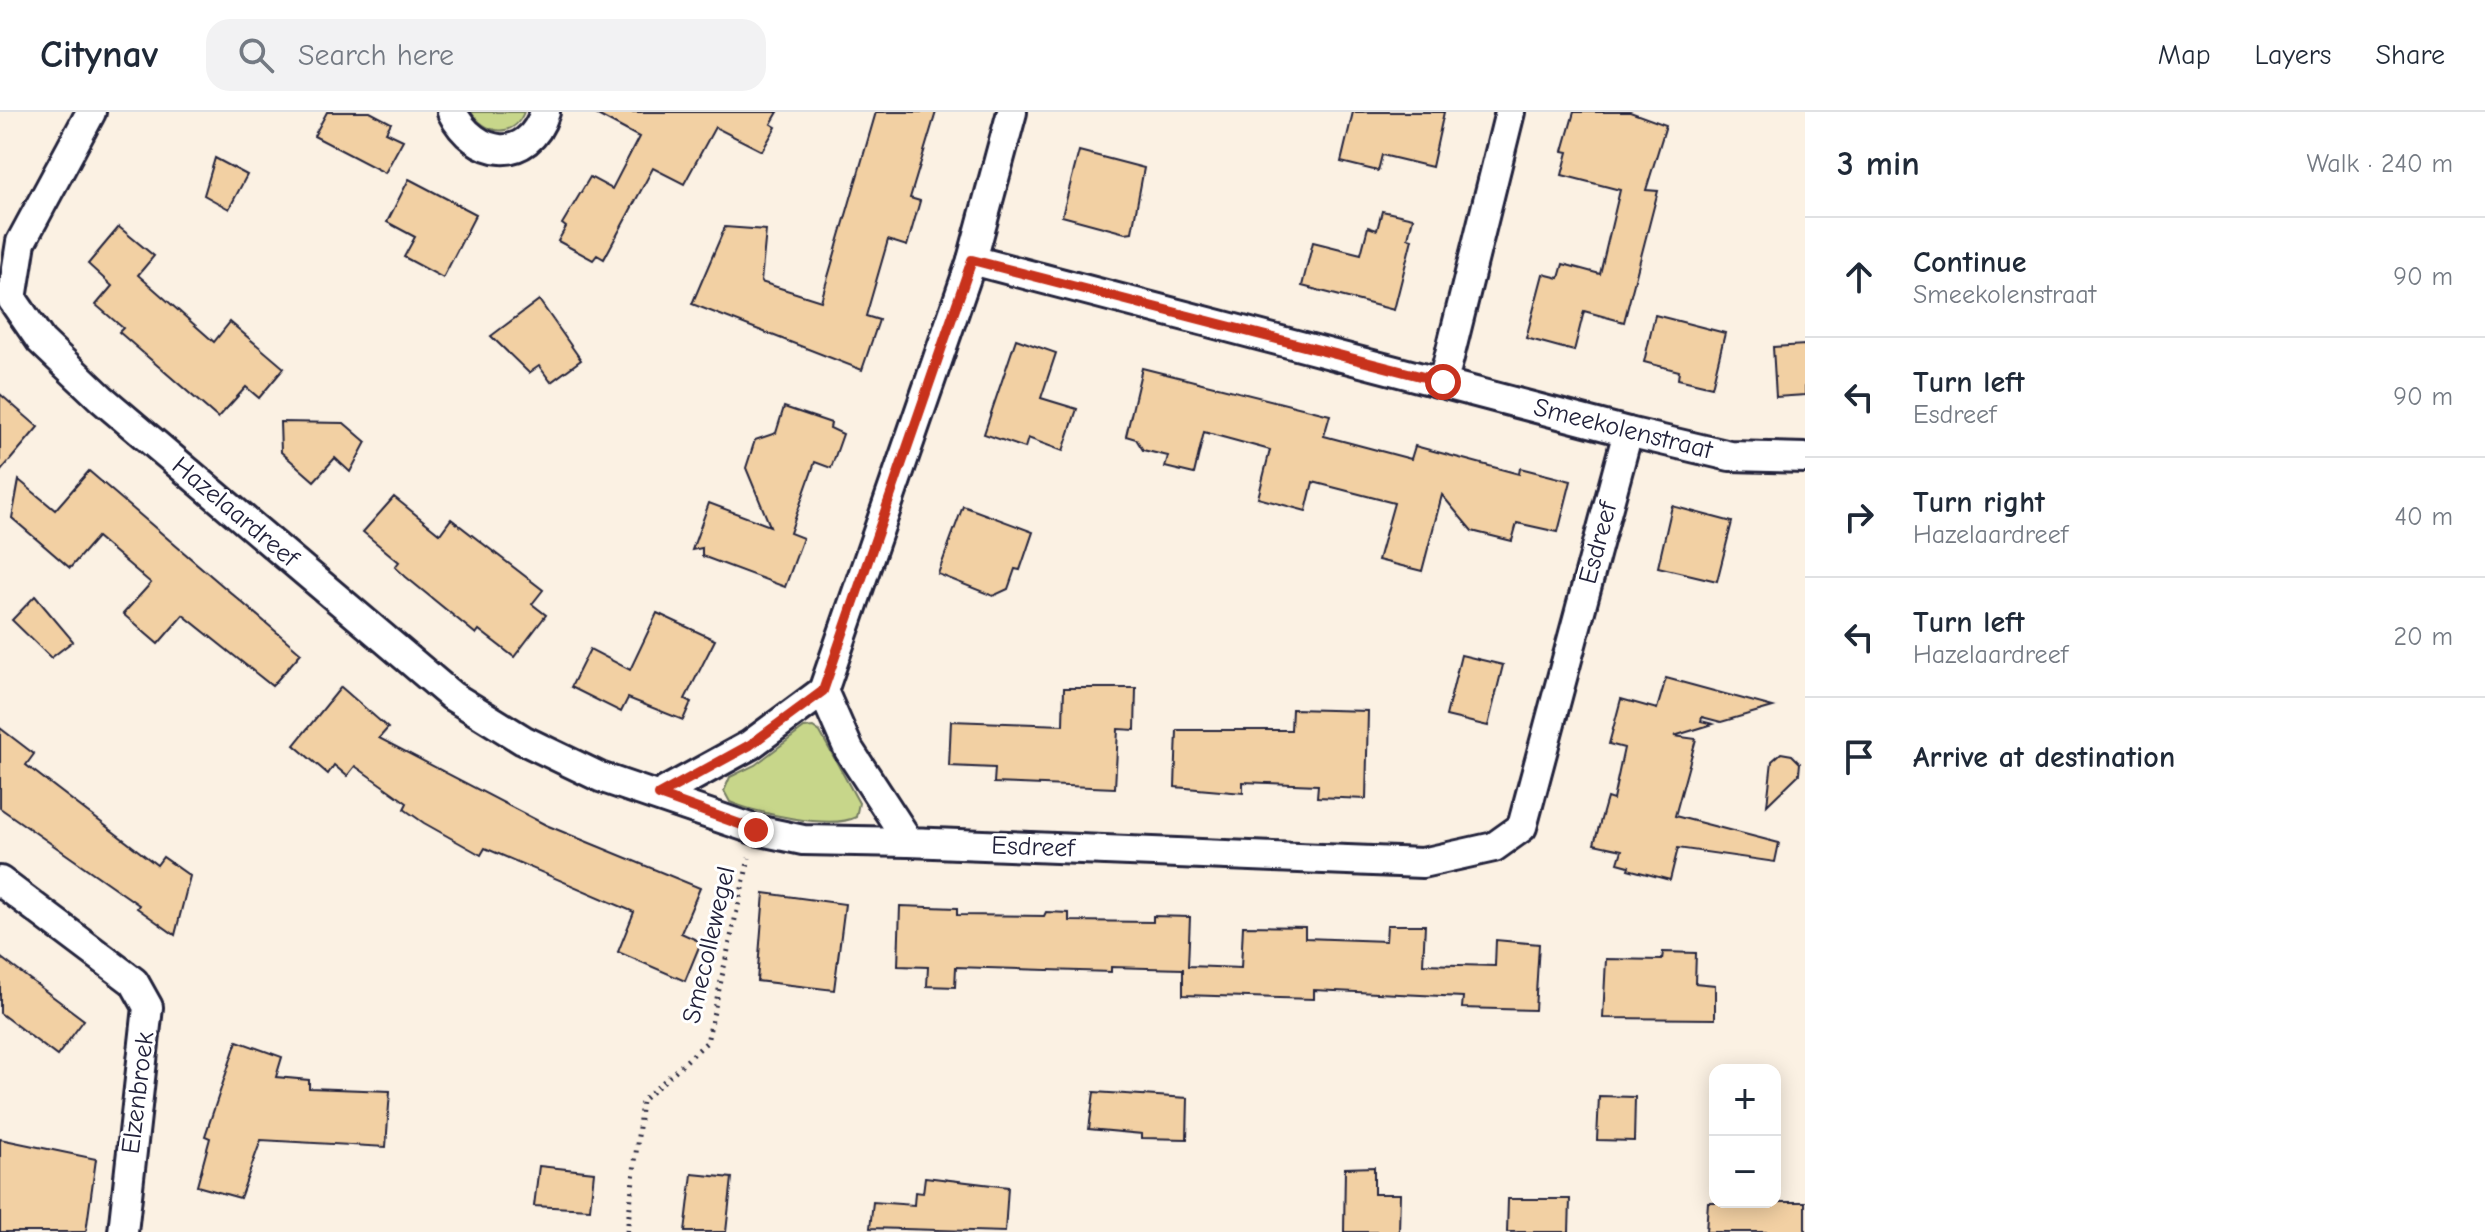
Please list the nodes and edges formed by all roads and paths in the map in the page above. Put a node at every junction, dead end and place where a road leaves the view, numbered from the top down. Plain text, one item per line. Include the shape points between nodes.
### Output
1 (91, 112) edge
2 (452, 112) edge
3 (545, 112) edge
4 (1012, 112) edge
5 (1510, 112) edge
6 (972, 260) junction
7 (1443, 382) junction
8 (1628, 432) junction
9 (1805, 458) edge
10 (823, 691) junction
11 (659, 795) junction
12 (756, 830) junction
13 (909, 842) junction
14 (0, 881) edge
15 (123, 1232) edge
16 (627, 1232) edge

1 - 11 street, Hazelaardreef via 21,242 12,299 41,341 114,410 452,696 523,740 600,777
2 - 3 street via 462,133 481,146 501,150 525,142
4 - 6 street
5 - 7 street
6 - 7 street, Smeekolenstraat
6 - 10 street
7 - 8 street, Smeekolenstraat
8 - 9 street, Smeekolenstraat via 1730,456
8 - 13 street, Esdreef via 1522,827 1494,847 1422,863
10 - 11 street via 750,745
10 - 13 street via 849,750
11 - 12 street, Hazelaardreef
12 - 13 street, Hazelaardreef via 803,840
12 - 16 path, Smecollewegel via 707,1042 642,1101
14 - 15 street, Elzenbroek via 134,982 148,1007

